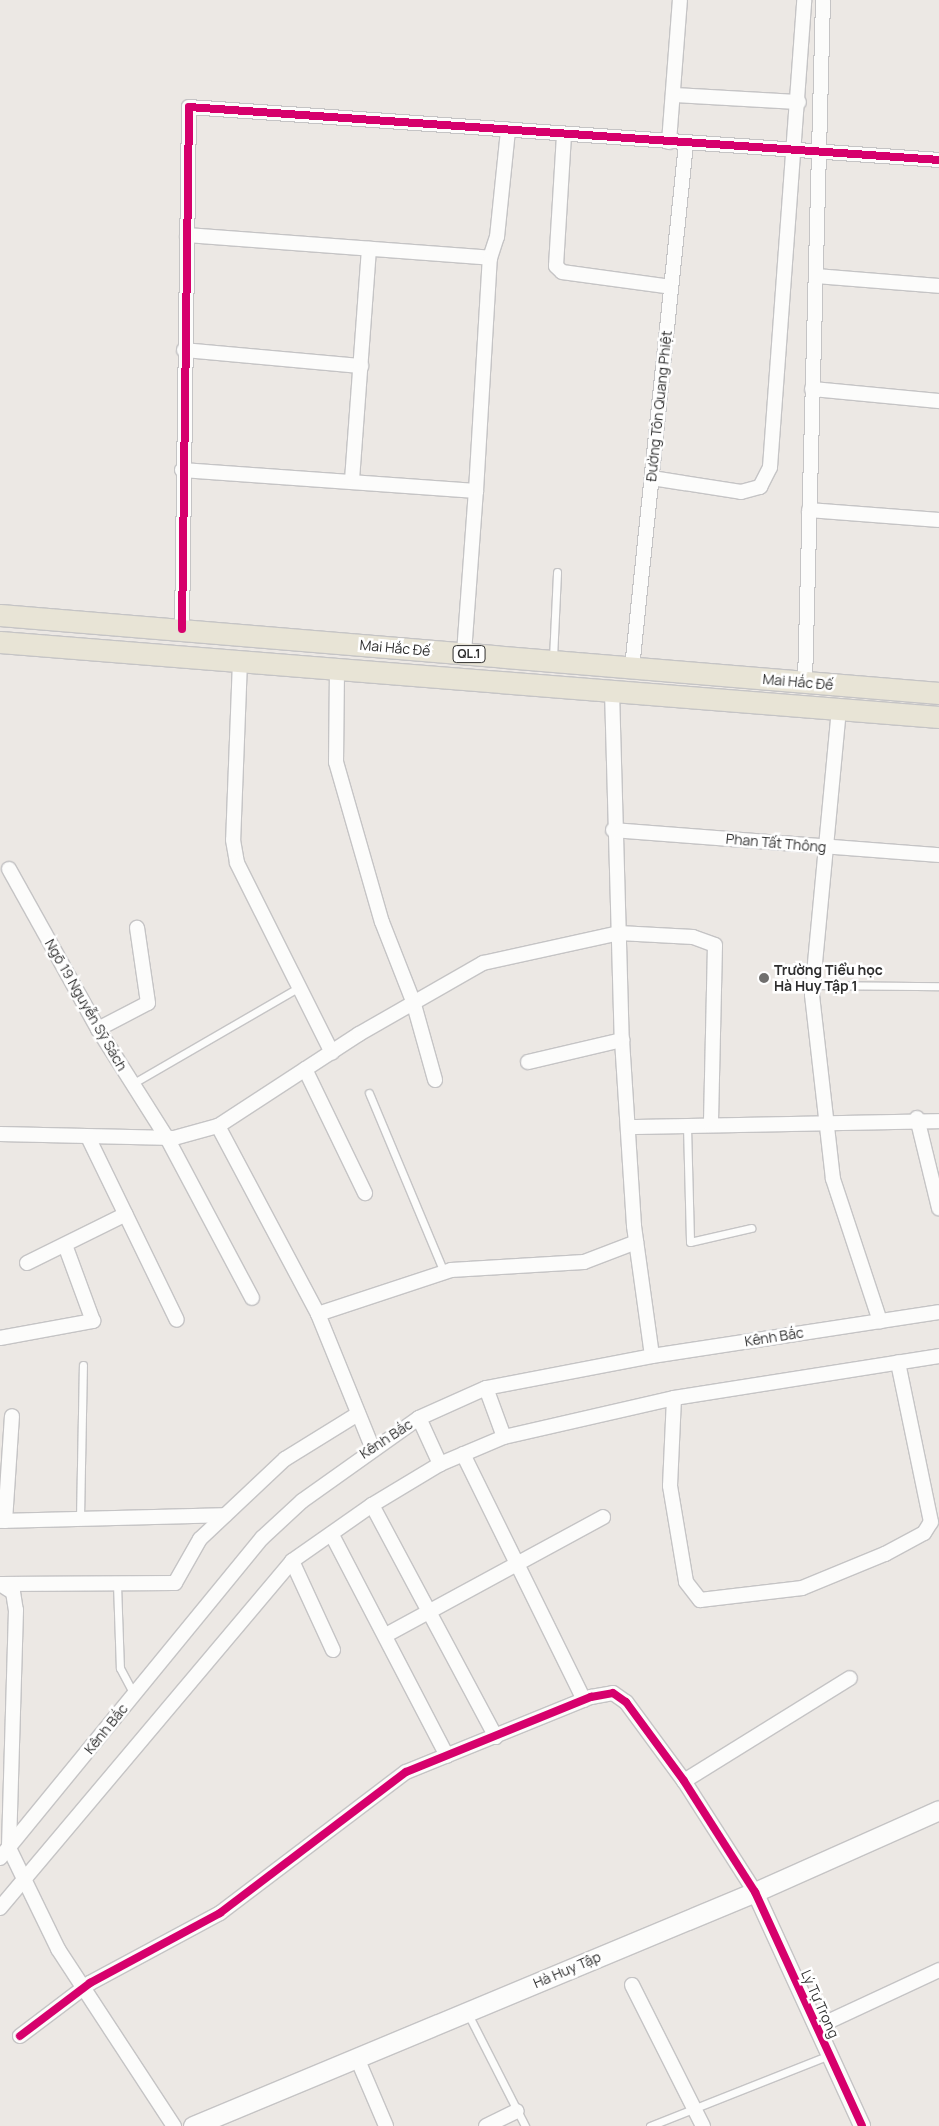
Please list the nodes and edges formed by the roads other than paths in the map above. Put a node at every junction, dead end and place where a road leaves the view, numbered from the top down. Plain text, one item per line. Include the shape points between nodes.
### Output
1 (680, 0) edge
2 (804, 0) edge
3 (823, 0) edge
4 (673, 95) junction
5 (799, 102) junction
6 (508, 130) junction
7 (564, 135) junction
8 (669, 142) junction
9 (686, 144) junction
10 (796, 152) junction
11 (817, 153) junction
12 (939, 160) edge
13 (187, 235) junction
14 (369, 249) junction
15 (490, 258) junction
16 (816, 276) junction
17 (939, 286) edge
18 (671, 287) junction
19 (184, 350) junction
20 (360, 366) junction
21 (812, 389) junction
22 (939, 401) edge
23 (182, 470) junction
24 (652, 478) junction
25 (352, 480) junction
26 (476, 491) junction
27 (809, 510) junction
28 (939, 520) edge
29 (557, 572) dead end
30 (0, 614) edge
31 (182, 629) junction
32 (0, 642) edge
33 (464, 654) junction
34 (240, 661) junction
35 (552, 661) junction
36 (632, 668) junction
37 (337, 669) junction
38 (805, 682) junction
39 (612, 691) junction
40 (939, 693) edge
41 (839, 710) junction
42 (939, 713) edge
43 (613, 830) junction
44 (826, 848) junction
45 (939, 855) edge
46 (9, 869) dead end
47 (137, 928) dead end
48 (619, 933) junction
49 (812, 985) junction
50 (939, 986) edge
51 (299, 987) junction
52 (413, 1001) junction
53 (98, 1029) junction
54 (622, 1040) junction
55 (332, 1052) junction
56 (528, 1062) dead end
57 (305, 1069) junction
58 (435, 1080) dead end
59 (132, 1084) junction
60 (369, 1093) dead end
61 (917, 1118) junction
62 (826, 1121) junction
63 (939, 1121) edge
64 (710, 1125) junction
65 (218, 1126) junction
66 (687, 1126) junction
67 (630, 1127) junction
68 (0, 1134) edge
69 (88, 1136) junction
70 (167, 1138) junction
71 (365, 1193) dead end
72 (939, 1208) edge
73 (126, 1214) junction
74 (751, 1228) dead end
75 (636, 1242) junction
76 (65, 1245) junction
77 (27, 1263) dead end
78 (444, 1272) junction
79 (252, 1298) dead end
80 (939, 1312) edge
81 (318, 1314) junction
82 (177, 1320) dead end
83 (880, 1321) junction
84 (0, 1338) edge
85 (652, 1356) junction
86 (939, 1356) edge
87 (898, 1362) junction
88 (83, 1365) dead end
89 (486, 1388) junction
90 (674, 1398) junction
91 (358, 1414) junction
92 (12, 1416) dead end
93 (419, 1418) junction
94 (504, 1438) junction
95 (372, 1447) junction
96 (463, 1454) junction
97 (440, 1464) junction
98 (372, 1505) junction
99 (225, 1515) junction
100 (603, 1517) dead end
101 (80, 1518) junction
102 (3, 1521) edge
103 (332, 1535) junction
104 (292, 1561) junction
105 (516, 1561) junction
106 (0, 1584) edge
107 (117, 1584) junction
108 (428, 1610) junction
109 (386, 1635) junction
110 (333, 1650) dead end
111 (850, 1678) dead end
112 (134, 1694) junction
113 (584, 1700) junction
114 (496, 1737) junction
115 (448, 1756) junction
116 (684, 1782) junction
117 (939, 1810) edge
118 (4, 1853) edge
119 (25, 1882) junction
120 (756, 1892) junction
121 (0, 1908) edge
122 (939, 1970) edge
123 (632, 1985) dead end
124 (82, 1989) junction
125 (467, 2012) junction
126 (817, 2027) junction
127 (20, 2036) dead end
128 (829, 2055) junction
129 (357, 2058) junction
130 (696, 2108) junction
131 (517, 2111) junction
132 (174, 2126) edge
133 (193, 2126) edge
134 (386, 2126) edge
135 (486, 2126) edge
136 (525, 2126) edge
137 (650, 2126) edge
138 (703, 2126) edge
139 (862, 2126) edge

1 - 4 street
2 - 5 street
3 - 11 street
4 - 5 street
4 - 8 street
5 - 10 street
6 - 7 street
6 - 13 street via 189,107
6 - 15 street via 497,237
7 - 8 street
7 - 18 street via 556,266 562,272
8 - 9 street
9 - 10 street
9 - 18 street, Đường Tôn Quang Phiệt
10 - 11 street
10 - 24 street via 770,466 760,487 742,492
11 - 12 street
11 - 16 street
13 - 14 street
13 - 19 street
14 - 15 street
14 - 20 street
15 - 26 street
16 - 17 street
16 - 21 street
18 - 24 street, Đường Tôn Quang Phiệt
19 - 20 street
19 - 23 street
20 - 25 street
21 - 22 street
21 - 27 street
23 - 25 street
23 - 31 street
24 - 36 street, Đường Tôn Quang Phiệt
25 - 26 street
26 - 33 street
27 - 28 street
27 - 38 street
29 - 35 lane
30 - 31 main road, Mai Hắc Đế / QL.1
31 - 33 main road, Mai Hắc Đế / QL.1
32 - 34 main road, Mai Hắc Đế / QL.1
33 - 35 main road, Mai Hắc Đế / QL.1
34 - 37 main road, Mai Hắc Đế / QL.1
34 - 51 street via 233,840 237,863
35 - 36 main road, Mai Hắc Đế / QL.1
36 - 38 main road, Mai Hắc Đế / QL.1
37 - 39 main road, Mai Hắc Đế / QL.1
37 - 52 street via 336,762 382,922
38 - 40 main road, Mai Hắc Đế / QL.1
39 - 41 main road, Mai Hắc Đế / QL.1
39 - 43 street
41 - 42 main road, Mai Hắc Đế / QL.1
41 - 44 street
43 - 44 street, Phan Tất Thông
43 - 48 street
44 - 45 street, Phan Tất Thông
44 - 49 street
46 - 53 street, Ngõ 19 Nguyễn Sỹ Sách
47 - 53 street via 148,1003
48 - 52 street via 483,963
48 - 54 street
48 - 64 street via 693,937 715,945
49 - 50 lane
49 - 62 street
51 - 55 street
51 - 59 lane
52 - 55 street
52 - 58 street
53 - 59 street, Ngõ 19 Nguyễn Sỹ Sách
54 - 56 street
54 - 67 street
55 - 57 street
57 - 65 street
57 - 71 street
59 - 70 street, Ngõ 19 Nguyễn Sỹ Sách
60 - 78 lane
61 - 62 street
61 - 63 street
61 - 72 street
62 - 64 street
62 - 83 street via 833,1179
64 - 66 street
65 - 70 street
65 - 81 street
66 - 67 street
66 - 74 lane via 690,1242
67 - 75 street
68 - 69 street
69 - 70 street
69 - 73 street
70 - 79 street, Ngõ 19 Nguyễn Sỹ Sách
73 - 76 street
73 - 82 street
75 - 78 street via 584,1262
75 - 85 street
76 - 77 street
76 - 84 street via 92,1321
78 - 81 street
80 - 83 street, Kênh Bắc
81 - 91 street
83 - 85 street, Kênh Bắc
85 - 89 street, Kênh Bắc
86 - 87 street
87 - 90 street
87 - 90 street via 931,1522 924,1534 885,1554 802,1588 700,1600 686,1582 670,1486
88 - 101 lane
89 - 93 street, Kênh Bắc
89 - 94 street
90 - 94 street
91 - 95 street
91 - 99 street via 285,1459
92 - 102 street
93 - 95 street, Kênh Bắc
93 - 97 street
94 - 96 street
95 - 112 street, Kênh Bắc via 262,1538
96 - 97 street
96 - 105 street
97 - 98 street
98 - 103 street
98 - 108 street
99 - 101 street
99 - 107 street via 200,1539 175,1583
100 - 105 street
101 - 102 street
103 - 104 street
103 - 109 street
104 - 110 street
104 - 119 street
105 - 108 street
105 - 113 street
106 - 107 street
106 - 118 street via 13,1592 16,1610
107 - 112 lane via 120,1668
108 - 109 street
108 - 114 street
109 - 115 street
111 - 116 street
112 - 118 street, Kênh Bắc
113 - 114 street
113 - 116 street via 613,1693 626,1702
114 - 115 street
115 - 124 street via 406,1772 220,1913
116 - 120 street
117 - 120 main road, Hà Huy Tập
118 - 119 street
119 - 121 street
119 - 124 street
120 - 125 main road, Hà Huy Tập
120 - 126 street, Lý Tự Trọng
122 - 126 street
123 - 130 street
124 - 127 street
124 - 132 street
125 - 129 main road, Hà Huy Tập
125 - 131 lane
126 - 128 street, Lý Tự Trọng
128 - 130 lane
128 - 139 street, Lý Tự Trọng
129 - 133 main road, Hà Huy Tập
129 - 134 street
130 - 137 lane
130 - 138 street
131 - 135 street
131 - 136 lane

